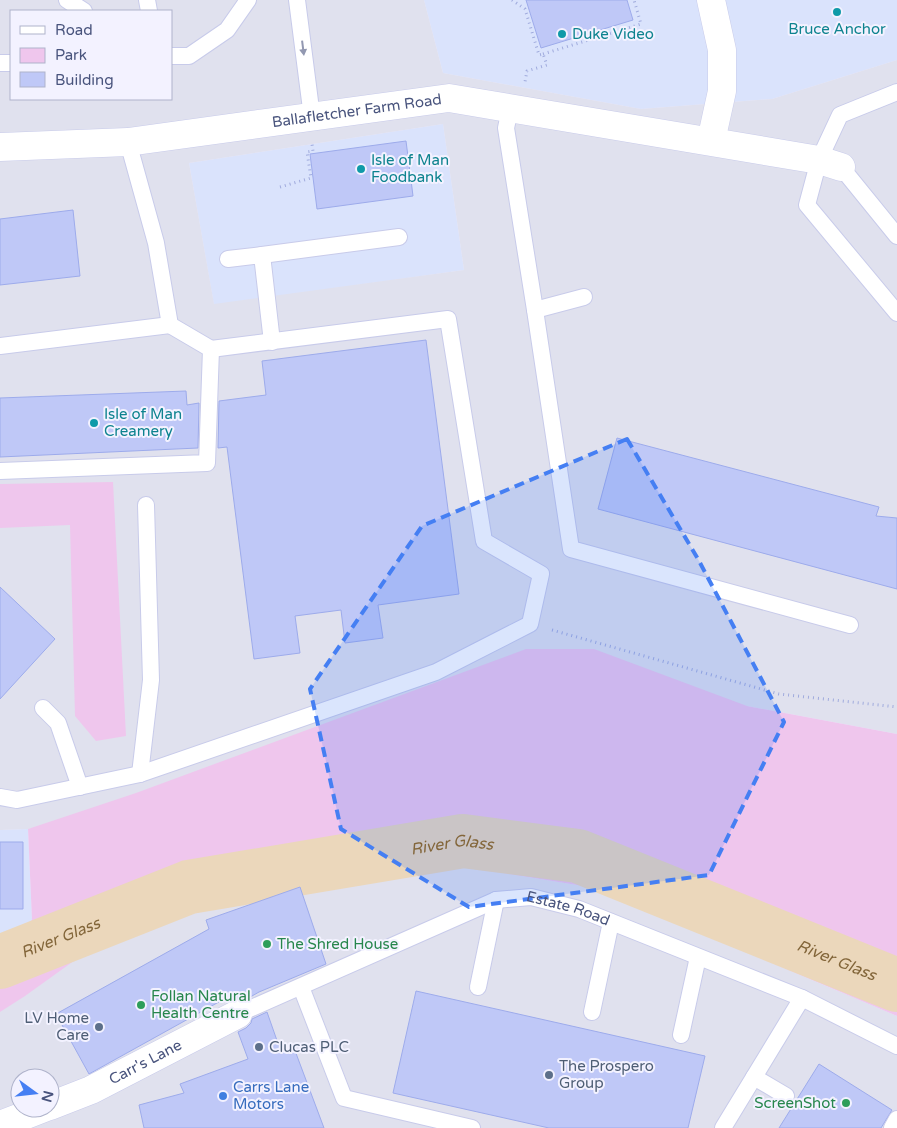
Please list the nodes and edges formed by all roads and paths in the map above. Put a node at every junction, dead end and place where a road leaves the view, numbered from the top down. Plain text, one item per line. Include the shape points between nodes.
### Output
1 (67, 0) edge
2 (248, 0) edge
3 (298, 0) edge
4 (512, 0) edge
5 (634, 0) edge
6 (711, 0) edge
7 (82, 10) edge
8 (543, 54) junction
9 (172, 56) edge
10 (524, 84) dead end
11 (897, 92) edge
12 (510, 109) junction
13 (312, 117) junction
14 (711, 141) junction
15 (128, 142) junction
16 (0, 147) edge
17 (313, 148) dead end
18 (830, 163) junction
19 (280, 187) dead end
20 (896, 232) edge
21 (399, 237) dead end
22 (262, 255) junction
23 (228, 259) dead end
24 (584, 297) dead end
25 (535, 310) junction
26 (897, 313) edge
27 (170, 324) junction
28 (272, 342) junction
29 (0, 346) edge
30 (211, 349) junction
31 (0, 470) edge
32 (146, 505) dead end
33 (530, 624) junction
34 (850, 625) dead end
35 (43, 708) dead end
36 (897, 708) edge
37 (140, 774) junction
38 (80, 787) junction
39 (0, 797) edge
40 (496, 900) junction
41 (611, 922) junction
42 (698, 957) junction
43 (301, 987) junction
44 (478, 987) dead end
45 (802, 998) junction
46 (592, 1012) dead end
47 (238, 1014) joint
48 (681, 1035) dead end
49 (897, 1046) edge
50 (754, 1077) junction
51 (786, 1096) dead end
52 (60, 1102) edge
53 (18, 1118) edge
54 (897, 1119) edge
55 (0, 1125) edge
56 (472, 1128) edge
57 (724, 1128) edge
58 (892, 1128) edge

1 - 7 lane
2 - 9 lane via 227,30 189,56
3 -> 13 lane
4 - 8 path via 525,9 539,55
5 - 8 path via 641,24
6 - 14 street via 722,50 722,91
8 - 10 path via 547,65 527,71
11 - 18 lane via 840,116
12 - 13 street, Ballafletcher Farm Road via 449,98
12 - 14 street, Ballafletcher Farm Road
12 - 25 lane via 506,128
13 - 15 street, Ballafletcher Farm Road
14 - 18 street, Ballafletcher Farm Road
15 - 16 street, Ballafletcher Farm Road
15 - 27 lane via 156,243
17 - 19 path via 307,152 311,178
18 - 20 lane
18 - 26 lane via 807,205
21 - 22 lane
22 - 23 lane
22 - 28 lane
24 - 25 lane
25 - 34 lane via 571,549
27 - 29 lane
27 - 30 lane
28 - 30 lane
28 - 33 lane via 448,319 484,541 541,574
30 - 31 lane via 207,462
32 - 37 lane via 152,680
33 - 36 path via 779,694
33 - 37 lane via 436,672
35 - 38 lane via 58,723
37 - 38 lane
38 - 39 lane via 17,800
40 - 41 lane, Estate Road via 531,896
40 - 43 lane, Estate Road
40 - 44 lane
41 - 42 lane, Estate Road
41 - 46 lane
42 - 45 lane, Estate Road
42 - 48 lane
43 - 47 lane, Estate Road
43 - 56 lane via 344,1098
45 - 49 lane, Estate Road
45 - 50 lane
47 - 52 street, Carr's Lane via 91,1090
50 - 51 lane
50 - 57 lane
53 - 55 street
54 - 58 lane

